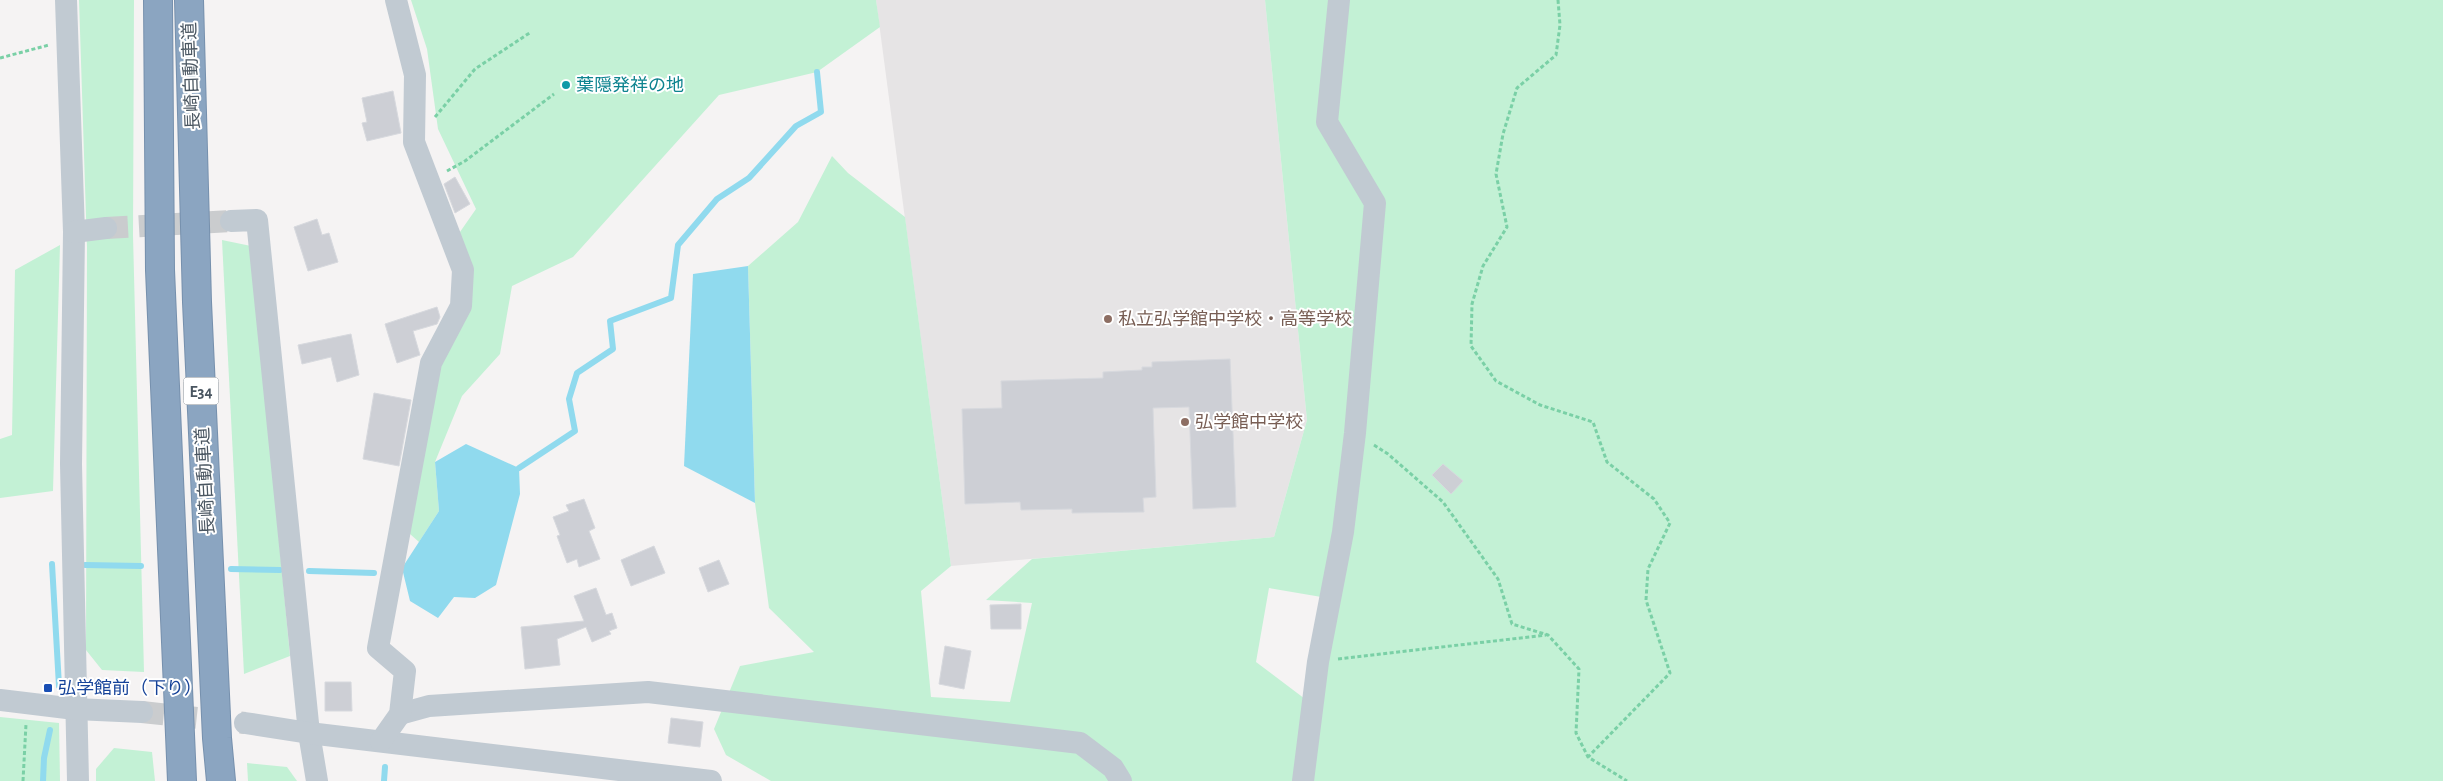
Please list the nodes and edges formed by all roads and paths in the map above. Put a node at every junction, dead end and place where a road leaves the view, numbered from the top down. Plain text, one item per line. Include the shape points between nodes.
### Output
1 (66, 0) edge
2 (158, 0) edge
3 (188, 0) edge
4 (396, 0) edge
5 (1339, 0) edge
6 (1558, 0) edge
7 (531, 32) dead end
8 (66, 40) junction
9 (0, 58) edge
10 (554, 94) dead end
11 (414, 142) junction
12 (429, 182) junction
13 (231, 221) tunnel mouth
14 (106, 228) tunnel mouth
15 (74, 232) junction
16 (1355, 433) junction
17 (1548, 635) junction
18 (1318, 662) junction
19 (0, 700) edge
20 (26, 703) junction
21 (76, 709) junction
22 (142, 712) tunnel mouth
23 (400, 714) junction
24 (246, 723) tunnel mouth
25 (309, 733) junction
26 (381, 741) junction
27 (1588, 757) junction
28 (23, 781) edge
29 (78, 781) edge
30 (182, 781) edge
31 (221, 781) edge
32 (317, 781) edge
33 (711, 781) edge
34 (1121, 781) edge
35 (1303, 781) edge
36 (1627, 781) edge

1 - 8 street
2 - 30 highway, 長崎自動車道 / E34 via 160,270
3 - 31 highway, 長崎自動車道 / E34 via 197,312
4 - 11 street via 415,75
5 - 16 street via 1327,122 1375,203
6 - 27 path via 1560,25 1556,55 1517,88 1503,134 1496,174 1507,227 1482,266 1472,304 1471,343 1496,381 1540,405 1593,422 1607,462 1654,498 1670,523 1648,570 1646,600 1670,673
7 - 11 path via 475,69
8 - 9 path
8 - 15 street
10 - 12 path via 465,161
11 - 12 street
12 - 23 street via 464,270 461,306 431,363 378,648 405,670
13 - 25 street via 257,220
14 - 15 street
15 - 21 street via 71,464
16 - 17 path via 1388,454 1443,502 1498,578 1512,624
16 - 18 street via 1343,532
17 - 18 path
17 - 27 path via 1580,669 1576,733
18 - 35 street
19 - 20 street
20 - 21 street
20 - 28 path
21 - 22 street
21 - 29 street
23 - 26 street
23 - 34 street via 429,706 648,692 1080,743 1114,768
24 - 25 street
25 - 26 street
25 - 32 street
26 - 33 street
27 - 36 path

